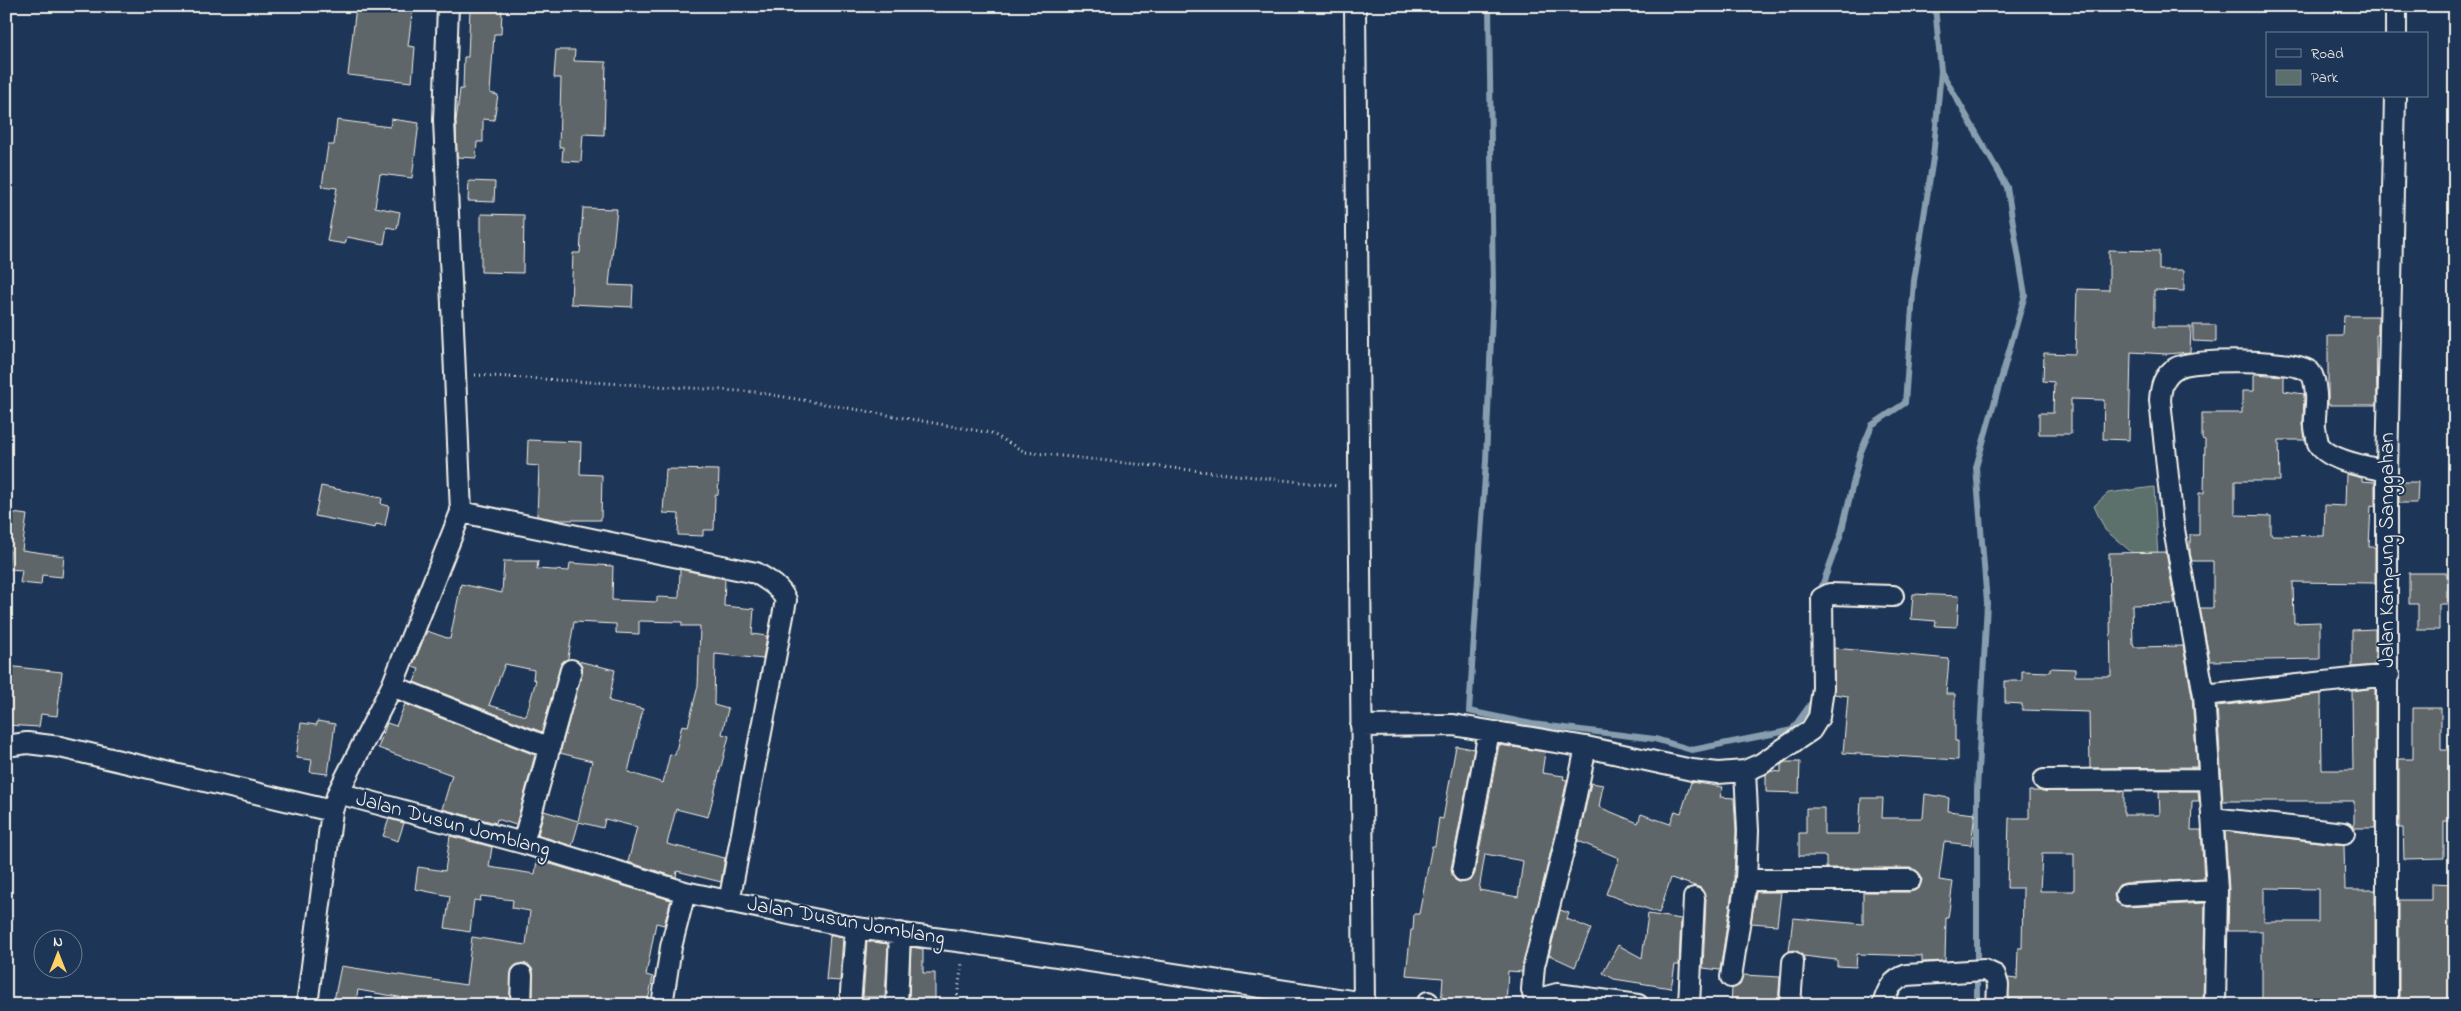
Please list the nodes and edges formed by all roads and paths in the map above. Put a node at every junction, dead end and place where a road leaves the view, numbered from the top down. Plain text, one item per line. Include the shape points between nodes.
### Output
1 (448, 6) edge
2 (1354, 6) edge
3 (2396, 6) edge
4 (2396, 32) edge
5 (2395, 98) edge
6 (456, 374) junction
7 (2388, 470) junction
8 (1359, 488) junction
9 (461, 512) junction
10 (1893, 596) dead end
11 (570, 670) dead end
12 (2388, 675) junction
13 (392, 686) junction
14 (2204, 695) junction
15 (1361, 726) junction
16 (1489, 731) junction
17 (6, 746) edge
18 (1586, 746) junction
19 (550, 748) junction
20 (1745, 771) junction
21 (2210, 779) junction
22 (2044, 780) dead end
23 (335, 802) junction
24 (2212, 818) junction
25 (2344, 832) dead end
26 (523, 843) junction
27 (1463, 871) dead end
28 (1746, 880) junction
29 (1910, 880) dead end
30 (2217, 890) junction
31 (686, 892) junction
32 (2126, 895) dead end
33 (1694, 898) dead end
34 (729, 902) junction
35 (856, 928) junction
36 (900, 933) junction
37 (965, 942) junction
38 (1793, 962) dead end
39 (522, 975) dead end
40 (1731, 977) dead end
41 (1364, 1004) edge
42 (307, 1005) edge
43 (521, 1005) edge
44 (662, 1005) edge
45 (850, 1005) edge
46 (897, 1005) edge
47 (956, 1005) edge
48 (1536, 1005) edge
49 (1540, 1005) edge
50 (1638, 1005) edge
51 (1689, 1005) edge
52 (1790, 1005) edge
53 (1883, 1005) edge
54 (1997, 1005) edge
55 (2215, 1005) edge
56 (2387, 1005) edge

1 - 6 street via 444,120
2 - 8 street
3 - 4 street
5 - 7 street, Jalan Kampung Sanggahan
6 - 8 path via 756,392 991,434 1025,452
6 - 9 street
7 - 12 street, Jalan Kampung Sanggahan
7 - 14 street via 2345,461 2327,452 2319,443 2315,426 2314,378 2300,367 2270,362 2194,362 2167,374 2160,400 2168,479 2182,579
8 - 15 street
9 - 13 street
9 - 34 street via 756,573 781,591 786,600
10 - 20 street via 1830,594 1822,598 1823,688 1820,717 1811,730
11 - 19 street
12 - 14 street
12 - 56 street, Jalan Kampung Sanggahan
13 - 19 street
13 - 23 street
14 - 21 street
15 - 16 street via 1453,725
15 - 41 street
16 - 18 street
16 - 27 street
17 - 23 street, Jalan Dusun Jomblang via 27,743 60,746
18 - 20 street via 1692,770 1718,773
18 - 48 street via 1534,966 1532,990
19 - 26 street
20 - 28 street
21 - 22 street
21 - 24 street
23 - 26 street, Jalan Dusun Jomblang
23 - 42 street
24 - 25 street
24 - 30 street
26 - 31 street, Jalan Dusun Jomblang
28 - 29 street
28 - 40 street
30 - 32 street
30 - 55 street
31 - 34 street, Jalan Dusun Jomblang
31 - 44 street via 671,947
33 - 51 street
34 - 35 street, Jalan Dusun Jomblang
35 - 36 street, Jalan Dusun Jomblang
35 - 45 street
36 - 37 street, Jalan Dusun Jomblang
36 - 46 street
37 - 41 street, Jalan Dusun Jomblang
37 - 47 path
38 - 52 street
39 - 43 street
49 - 50 street via 1546,997 1557,994
53 - 54 street via 1886,993 1899,978 1907,975 1975,971 1995,975

